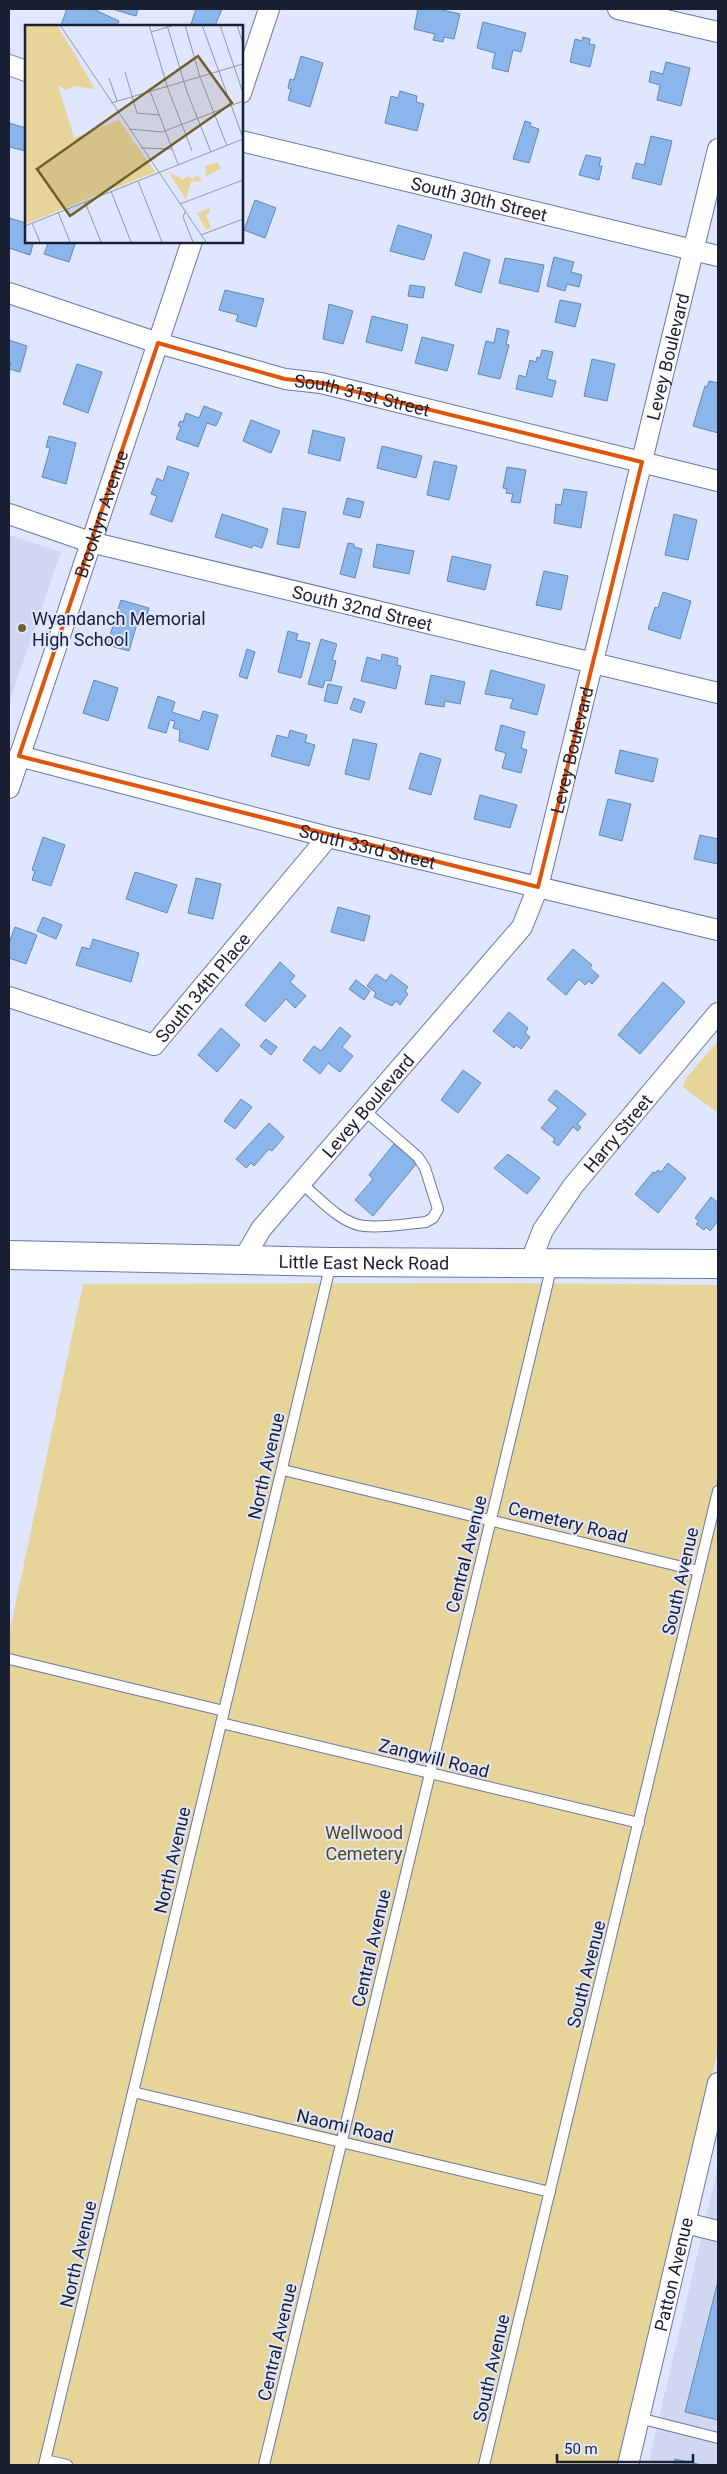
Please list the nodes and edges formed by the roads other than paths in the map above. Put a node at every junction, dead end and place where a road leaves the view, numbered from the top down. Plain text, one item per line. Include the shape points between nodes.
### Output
1 (269, 9) edge
2 (618, 9) edge
3 (718, 32) edge
4 (9, 65) edge
5 (25, 70) edge
6 (242, 90) edge
7 (242, 141) edge
8 (718, 149) edge
9 (192, 242) edge
10 (694, 250) junction
11 (718, 256) edge
12 (9, 293) edge
13 (158, 343) junction
14 (642, 462) junction
15 (718, 480) edge
16 (9, 514) edge
17 (90, 542) junction
18 (592, 662) junction
19 (718, 693) edge
20 (20, 756) junction
21 (9, 788) edge
22 (328, 837) junction
23 (538, 887) junction
24 (718, 930) edge
25 (9, 997) edge
26 (718, 1013) edge
27 (364, 1110) junction
28 (301, 1183) junction
29 (9, 1255) edge
30 (243, 1260) junction
31 (331, 1262) junction
32 (541, 1263) junction
33 (718, 1264) edge
34 (282, 1470) junction
35 (718, 1491) edge
36 (491, 1520) junction
37 (699, 1571) junction
38 (9, 1659) edge
39 (224, 1711) junction
40 (222, 1722) junction
41 (429, 1774) junction
42 (639, 1823) junction
43 (718, 2083) edge
44 (133, 2092) junction
45 (342, 2142) junction
46 (550, 2192) junction
47 (685, 2223) junction
48 (718, 2231) edge
49 (639, 2418) junction
50 (718, 2438) edge
51 (44, 2463) edge
52 (67, 2465) edge
53 (264, 2465) edge
54 (484, 2465) edge
55 (628, 2465) edge

1 - 6 street
2 - 3 street
4 - 5 street
7 - 10 street, South 30th Street
8 - 10 street, Levey Boulevard
9 - 13 street, Brooklyn Avenue
10 - 11 street, South 30th Street
10 - 14 street, Levey Boulevard
12 - 13 street, South 31st Street
13 - 14 street, South 31st Street via 286,379 321,383
13 - 17 street, Brooklyn Avenue
14 - 15 street, South 31st Street
14 - 18 street, Levey Boulevard
16 - 17 street, South 32nd Street
17 - 18 street, South 32nd Street
17 - 20 street, Brooklyn Avenue
18 - 19 street, South 32nd Street
18 - 23 street, Levey Boulevard
20 - 21 street, Brooklyn Avenue
20 - 22 street, South 33rd Street
22 - 23 street, South 33rd Street
22 - 25 street, South 34th Place via 154,1045
23 - 24 street, South 33rd Street
23 - 27 street, Levey Boulevard via 522,927
26 - 32 street, Harry Street via 573,1186 536,1242
27 - 28 street, Levey Boulevard
27 - 28 lane via 422,1162 438,1209 433,1218 426,1222 363,1226 337,1213
28 - 30 street, Levey Boulevard via 261,1229
29 - 30 main road, Little East Neck Road
30 - 31 main road, Little East Neck Road
31 - 32 main road, Little East Neck Road
31 - 34 lane, North Avenue
32 - 33 main road, Little East Neck Road
32 - 36 lane, Central Avenue
34 - 36 lane, Cemetery Road
34 - 39 lane, North Avenue
35 - 37 lane, South Avenue
36 - 37 lane, Cemetery Road
36 - 41 lane, Central Avenue
37 - 42 lane, South Avenue
38 - 39 lane
39 - 40 lane, North Avenue
40 - 41 lane, Zangwill Road
40 - 44 lane, North Avenue
41 - 42 lane, Zangwill Road
41 - 45 lane, Central Avenue
42 - 46 lane, South Avenue
43 - 47 street, Patton Avenue
44 - 45 lane, Naomi Road
44 - 51 lane, North Avenue
45 - 46 lane, Naomi Road
45 - 53 lane, Central Avenue
46 - 54 lane, South Avenue
47 - 48 street
47 - 49 street, Patton Avenue
49 - 50 lane
49 - 55 street, Patton Avenue
51 - 52 lane

